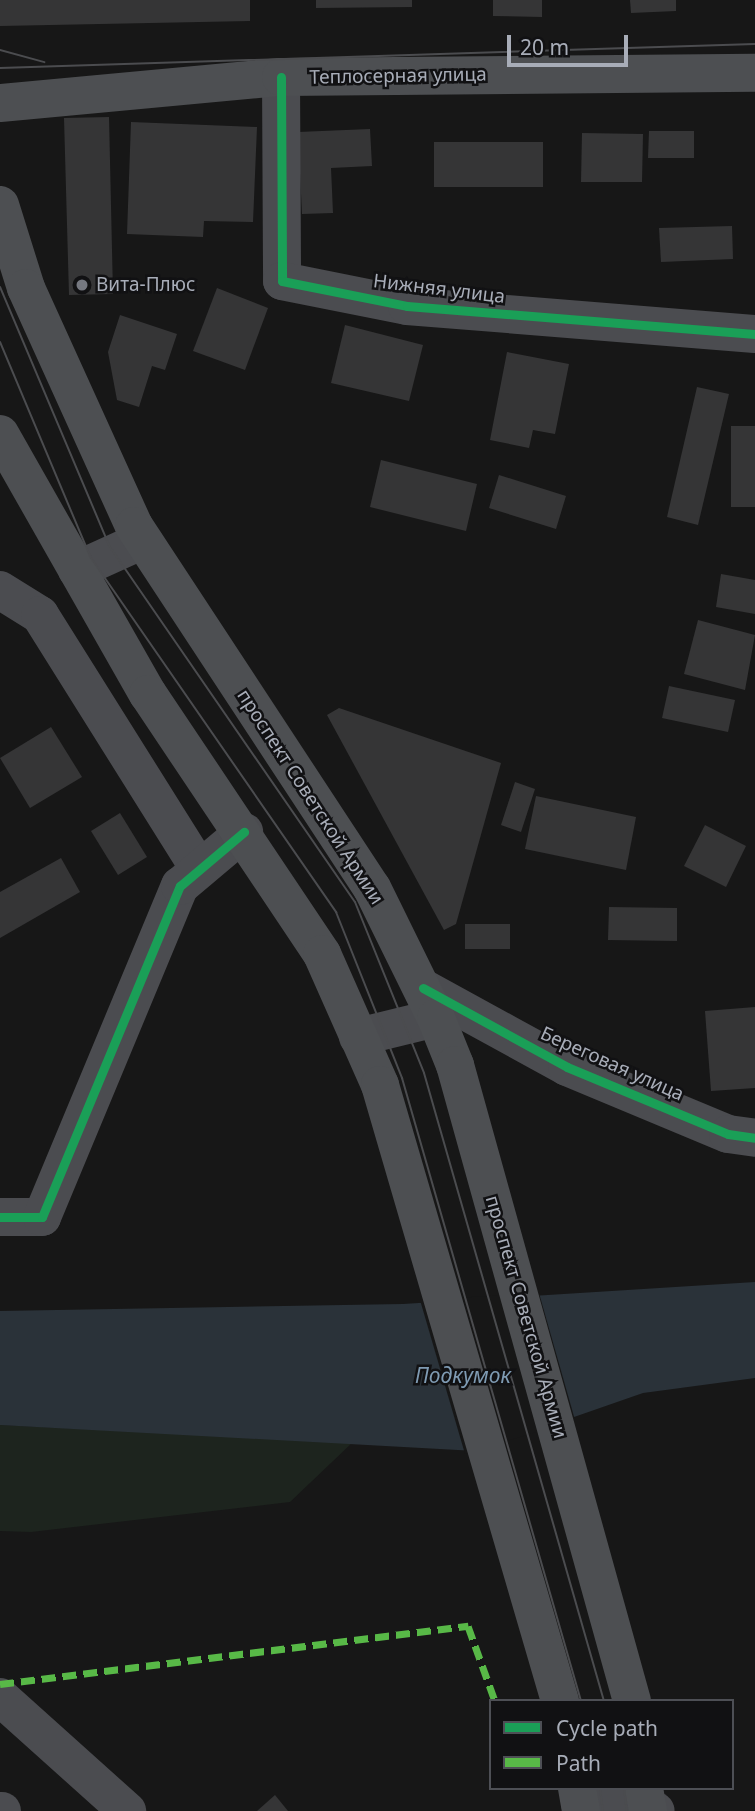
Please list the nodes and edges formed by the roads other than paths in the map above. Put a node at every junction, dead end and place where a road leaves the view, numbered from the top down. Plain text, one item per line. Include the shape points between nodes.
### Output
1 (755, 73) edge
2 (281, 77) junction
3 (0, 103) edge
4 (0, 205) edge
5 (755, 334) edge
6 (3, 445) edge
7 (143, 540) junction
8 (77, 570) junction
9 (0, 590) edge
10 (244, 832) junction
11 (198, 867) junction
12 (430, 1003) junction
13 (358, 1037) junction
14 (755, 1138) edge
15 (0, 1217) edge
16 (0, 1697) edge
17 (631, 1697) edge
18 (559, 1699) edge
19 (579, 1801) edge
20 (649, 1805) edge
21 (127, 1811) edge

1 - 2 main road, Теплосерная улица
2 - 3 main road, Теплосерная улица
2 - 5 street, Нижняя улица via 282,281 407,306
4 - 7 main road, проспект Советской Армии via 26,288
6 - 8 main road
7 - 8 street
7 - 12 main road, проспект Советской Армии via 372,888
8 - 10 main road via 148,694
9 - 11 street via 40,615
10 - 11 street
10 - 13 main road via 322,954
11 - 15 street via 180,886 42,1217
12 - 13 street
12 - 14 street, Береговая улица via 728,1134
12 - 17 main road, проспект Советской Армии via 455,1065
13 - 18 main road via 380,1085
16 - 21 street
19 - 20 street

